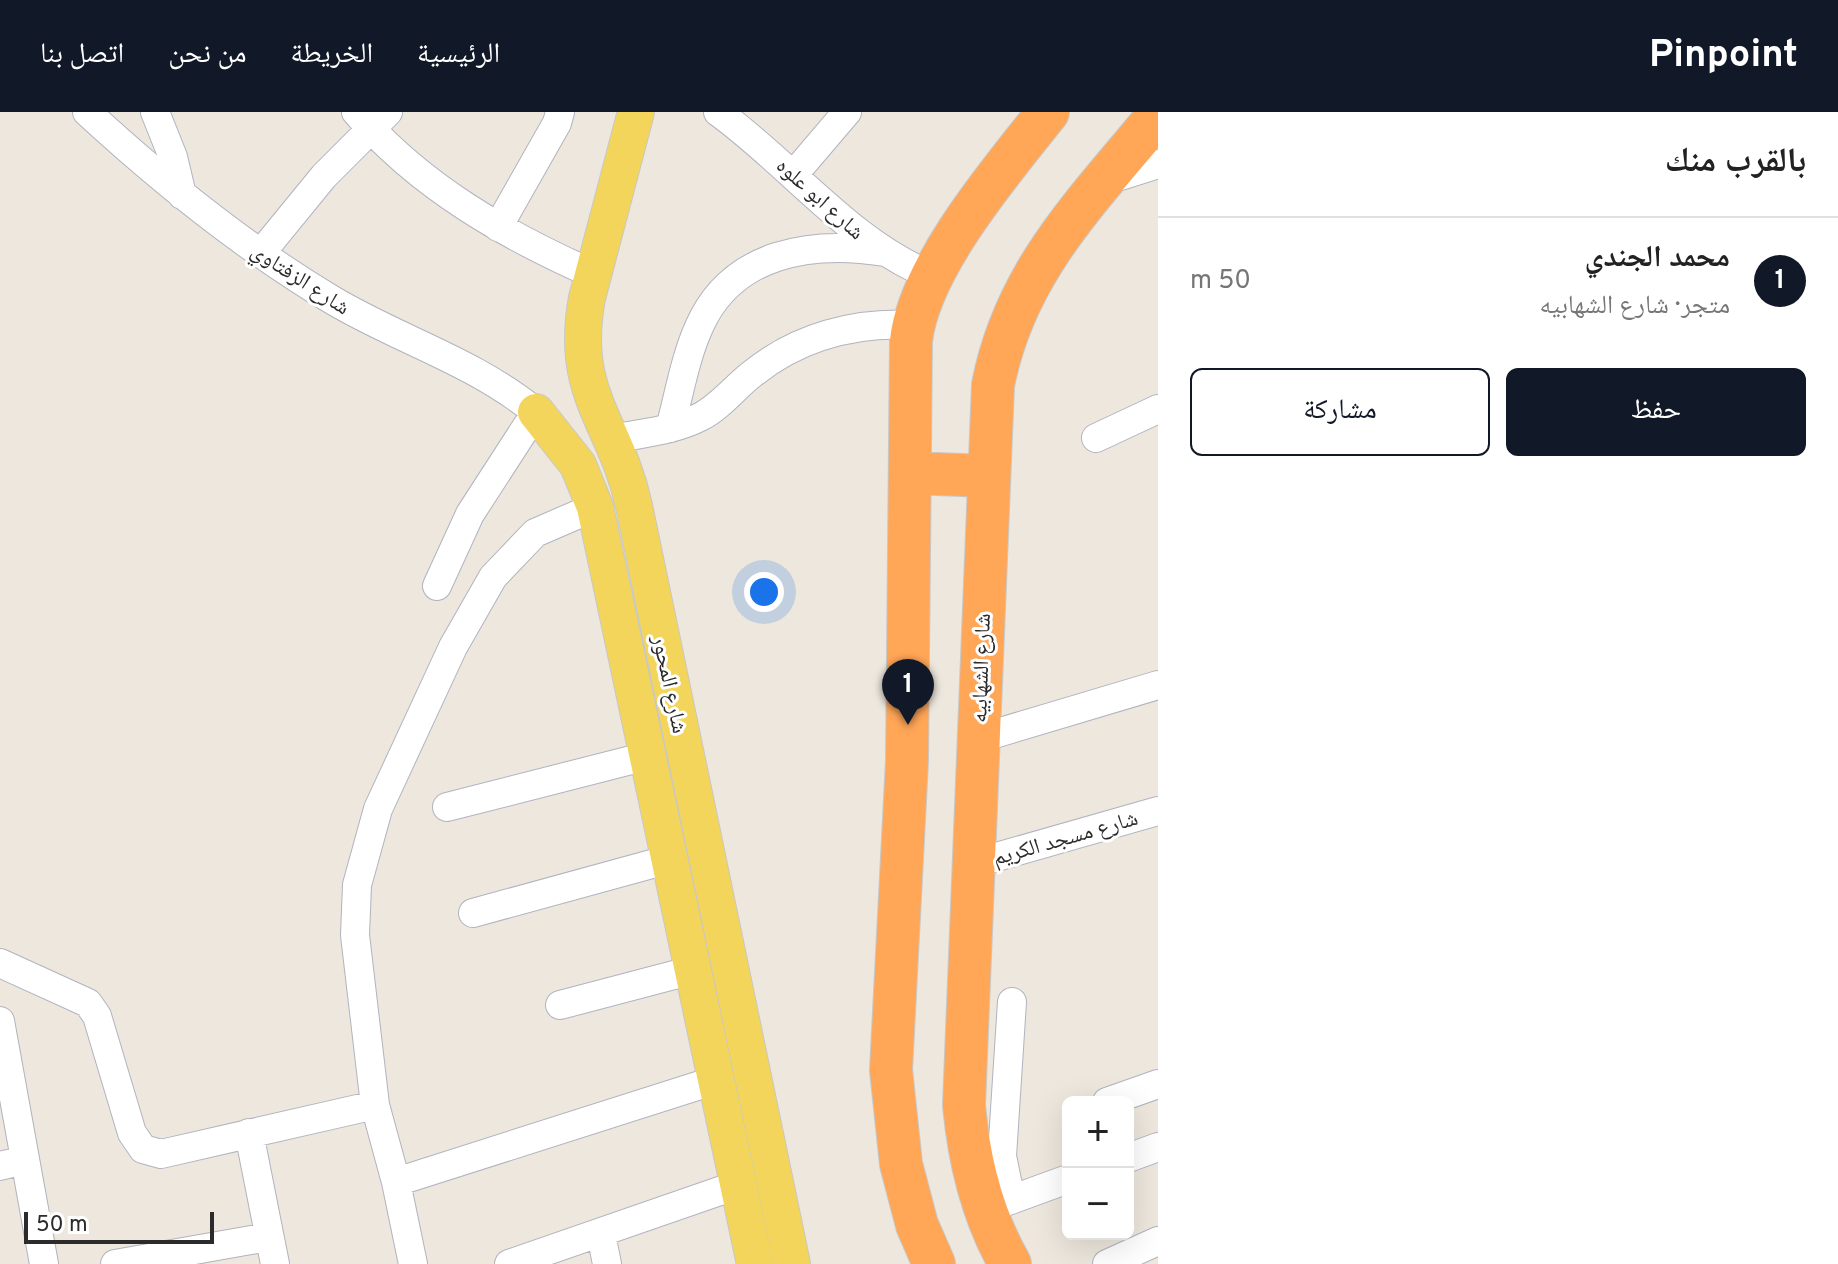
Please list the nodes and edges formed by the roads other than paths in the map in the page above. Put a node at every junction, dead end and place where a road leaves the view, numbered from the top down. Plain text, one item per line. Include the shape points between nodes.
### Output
1 (87, 112) edge
2 (155, 112) edge
3 (560, 112) edge
4 (636, 112) edge
5 (718, 112) edge
6 (847, 112) edge
7 (1048, 112) edge
8 (1158, 115) edge
9 (371, 117) edge
10 (1158, 164) edge
11 (795, 173) junction
12 (1104, 182) junction
13 (182, 195) junction
14 (498, 227) junction
15 (885, 252) junction
16 (261, 253) junction
17 (593, 274) junction
18 (930, 275) junction
19 (913, 325) junction
20 (1158, 409) edge
21 (536, 412) junction
22 (670, 428) junction
23 (1096, 438) dead end
24 (610, 439) junction
25 (910, 473) junction
26 (987, 476) junction
27 (595, 507) junction
28 (437, 586) dead end
29 (1158, 685) edge
30 (977, 739) junction
31 (683, 742) junction
32 (647, 752) junction
33 (447, 807) dead end
34 (1158, 811) edge
35 (670, 859) junction
36 (972, 864) junction
37 (473, 913) dead end
38 (0, 963) edge
39 (693, 970) junction
40 (1012, 1002) dead end
41 (560, 1005) dead end
42 (0, 1021) edge
43 (716, 1080) junction
44 (1158, 1084) edge
45 (1124, 1096) edge
46 (375, 1105) junction
47 (249, 1133) junction
48 (1158, 1147) edge
49 (1134, 1156) edge
50 (13, 1163) edge
51 (1062, 1181) edge
52 (396, 1182) junction
53 (737, 1185) junction
54 (998, 1204) junction
55 (601, 1234) junction
56 (1158, 1241) edge
57 (271, 1250) edge
58 (44, 1264) edge
59 (115, 1264) edge
60 (413, 1264) edge
61 (509, 1264) edge
62 (607, 1264) edge
63 (755, 1264) edge
64 (792, 1264) edge
65 (934, 1264) edge
66 (1010, 1264) edge
67 (1107, 1264) edge

1 - 13 street, شارع الزفتاوي
2 - 13 street
3 - 14 street
4 - 17 main road, شارع المحور
5 - 11 street, شارع ابو علوه
6 - 11 street
7 - 18 highway
8 - 12 highway, شارع الشهابيه
9 - 14 street via 444,191
9 - 16 street
10 - 12 street
11 - 15 street, شارع ابو علوه
12 - 26 highway, شارع الشهابيه via 1036,269 1012,314 993,385
13 - 16 street, شارع الزفتاوي
14 - 17 street
15 - 18 street, شارع ابو علوه
15 - 22 street via 842,247 798,250 761,262 731,282 709,308 693,340
16 - 21 street, شارع الزفتاوي via 370,321 489,377
17 - 24 main road, شارع المحور via 582,349 591,399
18 - 19 highway
19 - 22 street via 862,326 812,339 767,363 702,416
19 - 25 highway
20 - 23 street
21 - 27 main road, شارع المحور via 578,465
21 - 28 street via 470,514
22 - 24 street
24 - 31 main road, شارع المحور via 633,502
25 - 26 highway
25 - 65 highway via 907,776 891,1070 901,1164
26 - 30 highway, شارع الشهابيه
27 - 32 main road, شارع المحور
27 - 46 street via 535,533 493,577 453,647 378,809 357,885 355,935
29 - 30 street
30 - 36 highway, شارع الشهابيه
31 - 32 main road
31 - 64 main road, شارع المحور
32 - 33 street
32 - 35 main road, شارع المحور
34 - 36 street, شارع مسجد الكريم
35 - 37 street
35 - 39 main road, شارع المحور
36 - 54 highway, شارع الشهابيه via 964,1105 967,1140
38 - 47 street via 88,1003 97,1016 132,1133 143,1149 161,1154
39 - 41 street
39 - 43 main road, شارع المحور
40 - 54 street
42 - 50 street
43 - 52 street
43 - 53 main road, شارع المحور
44 - 45 street
46 - 47 street
46 - 52 street
47 - 57 street
48 - 49 street
50 - 58 street
51 - 54 street
52 - 60 street
53 - 55 street
53 - 63 main road, شارع المحور
54 - 66 highway, شارع الشهابيه
55 - 61 street
55 - 62 street
56 - 67 street
57 - 59 street

